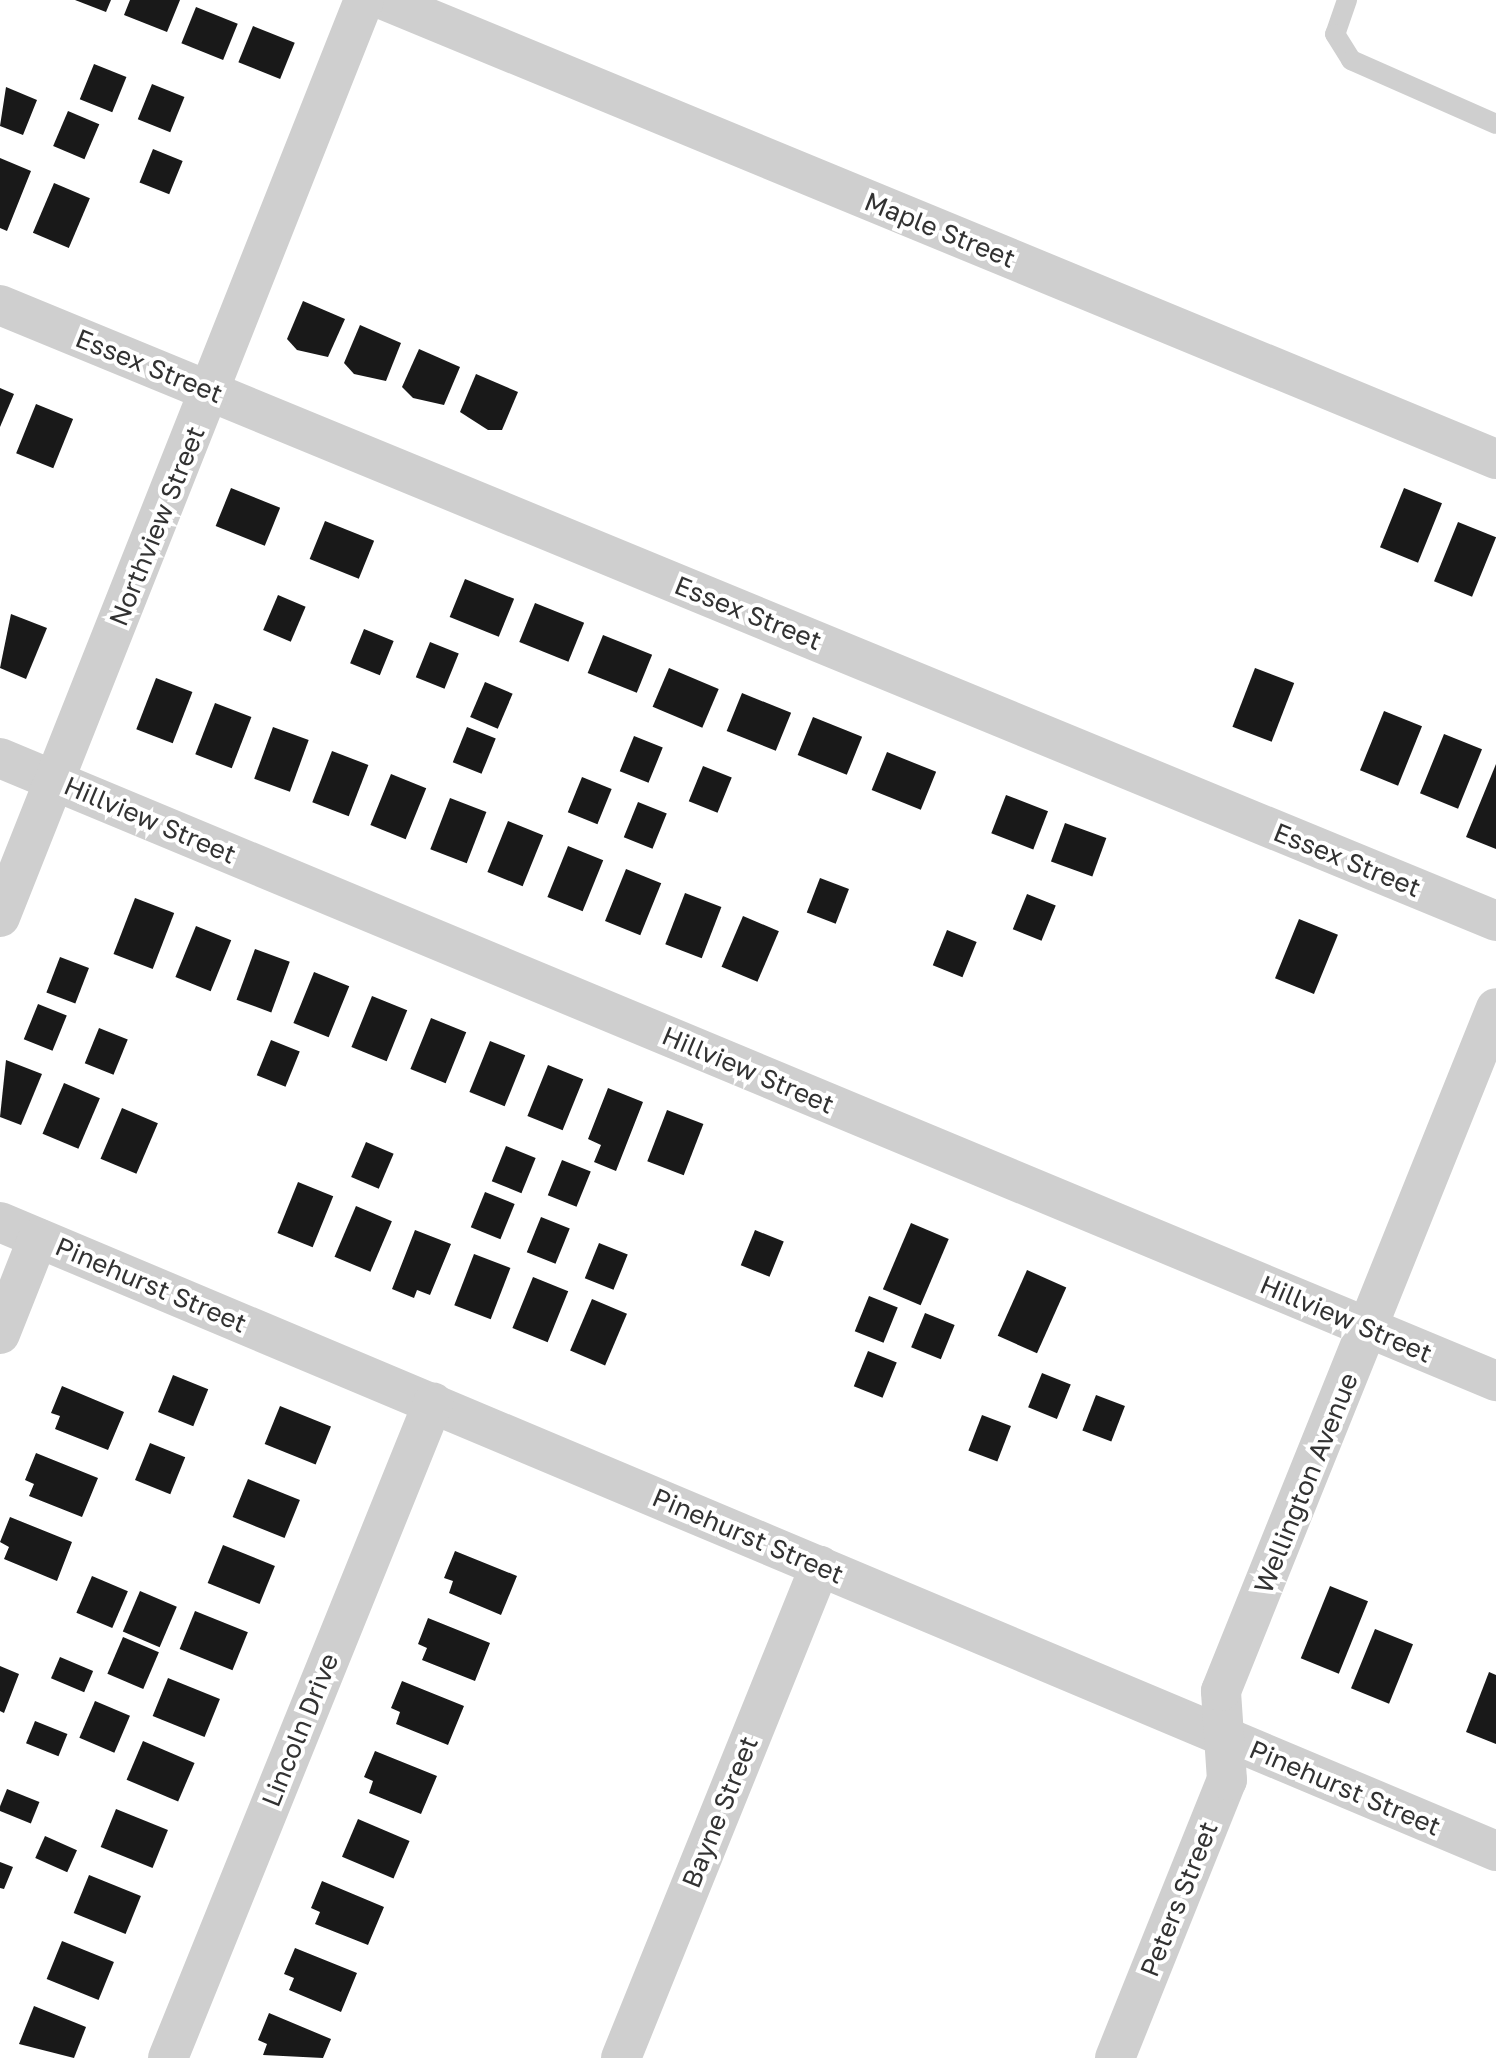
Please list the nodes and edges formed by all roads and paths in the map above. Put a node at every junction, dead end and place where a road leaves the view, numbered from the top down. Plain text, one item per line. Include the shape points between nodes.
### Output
1 (364, 0) edge
2 (384, 0) edge
3 (1347, 0) edge
4 (1496, 124) edge
5 (0, 305) edge
6 (211, 392) junction
7 (1496, 459) edge
8 (0, 758) edge
9 (55, 781) junction
10 (0, 917) edge
11 (1496, 921) edge
12 (1496, 1008) edge
13 (0, 1222) edge
14 (38, 1238) junction
15 (1368, 1329) junction
16 (0, 1334) edge
17 (1496, 1381) edge
18 (433, 1403) junction
19 (820, 1566) junction
20 (1224, 1738) junction
21 (1496, 1851) edge
22 (168, 2058) edge
23 (621, 2058) edge
24 (1115, 2058) edge

1 - 6 street, Northview Street
2 - 7 street, Maple Street
3 - 4 lane via 1335,34 1351,60
5 - 6 street, Essex Street
6 - 9 street, Northview Street
6 - 11 street, Essex Street
8 - 9 street, Hillview Street
9 - 10 street, Northview Street
9 - 15 street, Hillview Street
12 - 15 street, Wellington Avenue
13 - 14 street, Pinehurst Street
14 - 16 street
14 - 18 street, Pinehurst Street
15 - 17 street, Hillview Street
15 - 20 street, Wellington Avenue via 1221,1691
18 - 19 street, Pinehurst Street
18 - 22 street, Lincoln Drive
19 - 20 street, Pinehurst Street
19 - 23 street, Bayne Street
20 - 21 street, Pinehurst Street
20 - 24 street, Peters Street via 1227,1780

